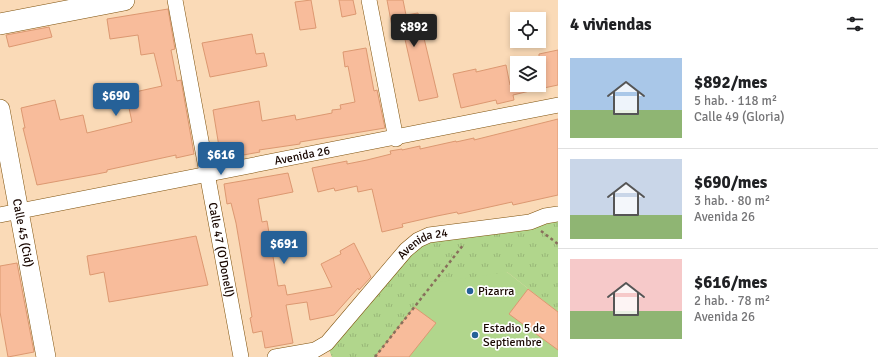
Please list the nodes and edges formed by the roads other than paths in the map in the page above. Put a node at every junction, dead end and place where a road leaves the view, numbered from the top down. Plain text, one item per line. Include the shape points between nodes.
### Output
1 (124, 0) edge
2 (175, 0) edge
3 (370, 0) edge
4 (0, 24) edge
5 (558, 105) edge
6 (0, 109) edge
7 (396, 139) junction
8 (208, 175) junction
9 (19, 211) junction
10 (558, 214) edge
11 (0, 215) edge
12 (46, 357) edge
13 (241, 357) edge
14 (275, 357) edge

1 - 4 main road
2 - 8 street, Calle 47 (O'Donell)
3 - 7 street
5 - 7 street, Avenida 26
6 - 9 street, Calle 45 (Cid)
7 - 8 street, Avenida 26
8 - 9 street, Avenida 26
8 - 13 street, Calle 47 (O'Donell)
9 - 11 street, Avenida 26
9 - 12 street, Calle 45 (Cid)
10 - 14 street, Avenida 24 via 530,222 429,235 418,240 406,250 326,342 314,350

